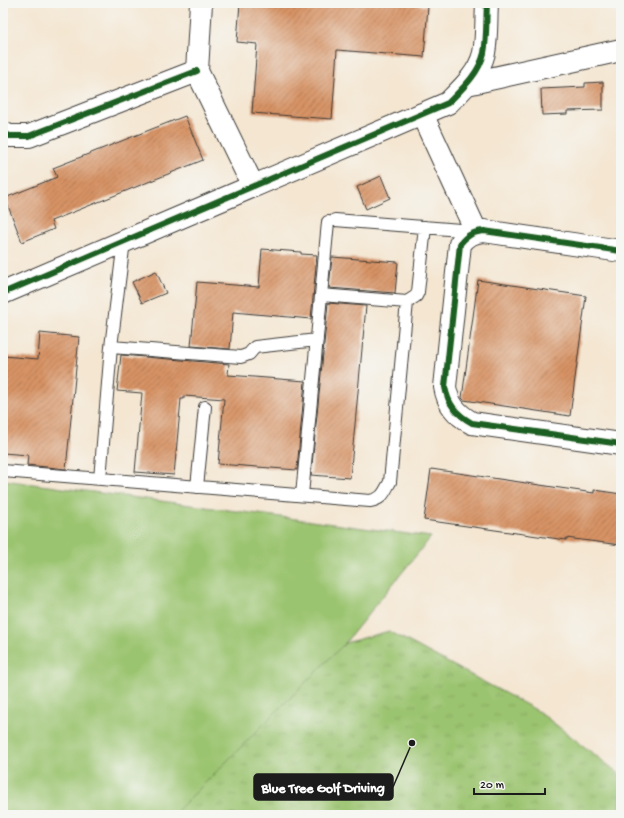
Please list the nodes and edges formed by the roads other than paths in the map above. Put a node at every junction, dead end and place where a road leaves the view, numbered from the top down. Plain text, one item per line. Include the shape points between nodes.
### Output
1 (202, 3) edge
2 (487, 3) edge
3 (621, 50) edge
4 (197, 71) junction
5 (467, 84) junction
6 (422, 114) junction
7 (3, 133) edge
8 (253, 186) junction
9 (425, 227) junction
10 (476, 231) junction
11 (124, 241) junction
12 (621, 251) edge
13 (3, 292) edge
14 (321, 295) junction
15 (407, 302) junction
16 (317, 340) junction
17 (111, 347) junction
18 (205, 407) dead end
19 (621, 444) edge
20 (3, 471) edge
21 (100, 479) junction
22 (197, 487) junction
23 (302, 495) junction

1 - 4 street
2 - 5 street via 484,53
3 - 5 street
4 - 7 street via 28,136 10,136
4 - 8 street
5 - 6 street via 448,103
6 - 8 street
6 - 10 street
8 - 11 street
9 - 10 lane
9 - 14 lane via 332,221
9 - 15 lane via 418,292
10 - 12 street via 492,231
10 - 19 street via 460,244 445,387 452,408 472,423
11 - 13 street
11 - 17 lane
14 - 15 lane
14 - 16 lane
15 - 23 lane via 390,482 383,496 370,501
16 - 17 lane via 255,347 249,354 241,357
16 - 23 lane
17 - 21 lane
18 - 22 lane
20 - 21 lane
21 - 22 lane
22 - 23 lane

